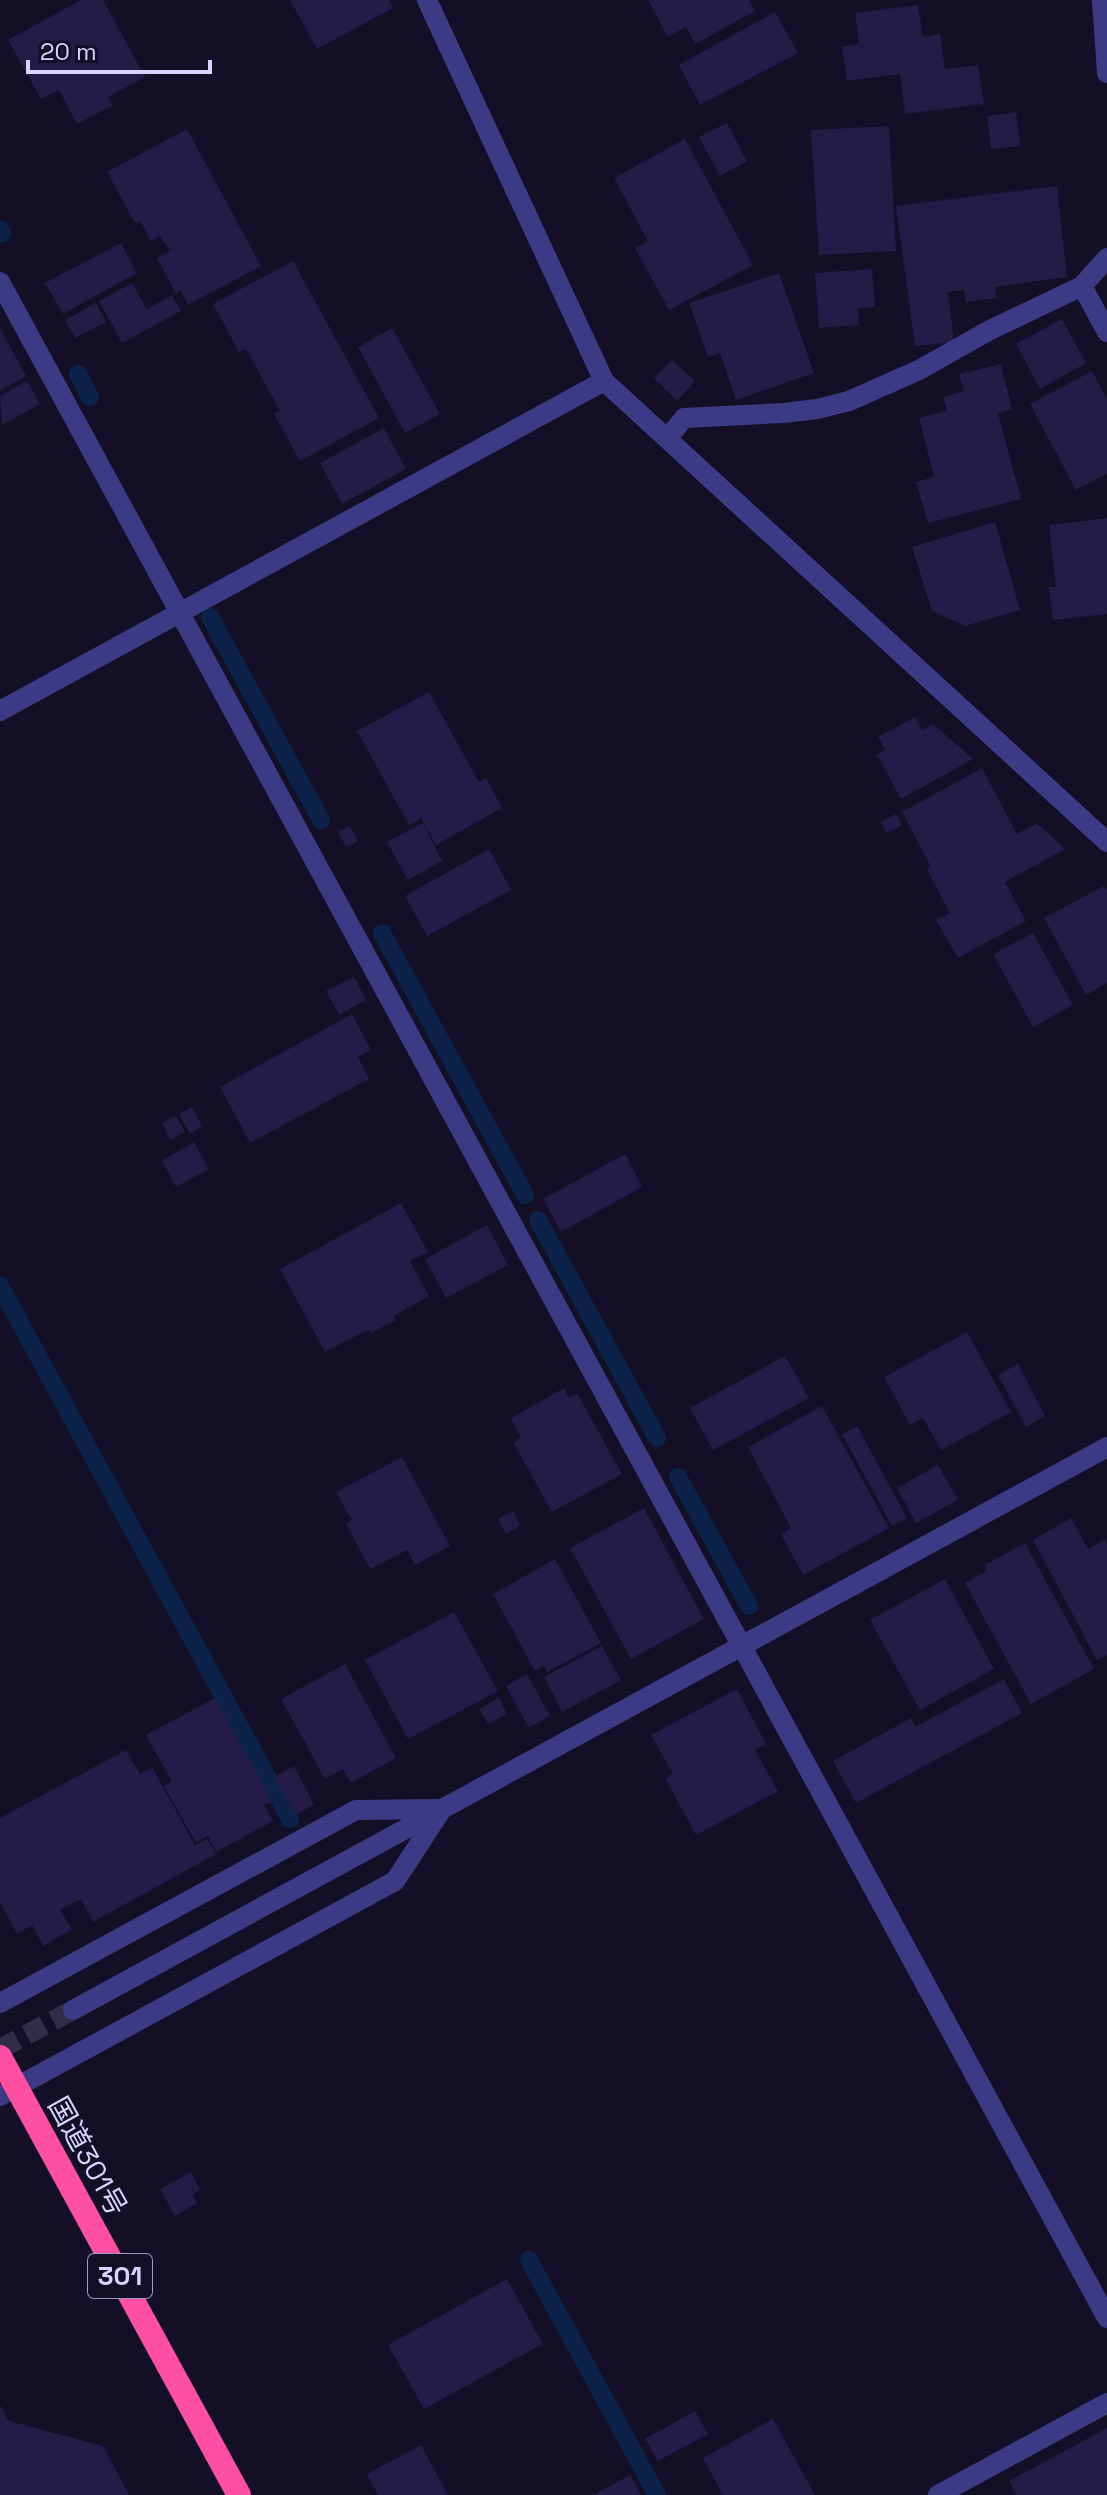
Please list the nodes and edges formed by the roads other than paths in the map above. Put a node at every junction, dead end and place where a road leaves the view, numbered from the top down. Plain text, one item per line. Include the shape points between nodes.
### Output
1 (427, 0) edge
2 (1102, 0) edge
3 (1107, 73) edge
4 (1107, 258) edge
5 (0, 282) edge
6 (1082, 286) junction
7 (1107, 332) edge
8 (604, 381) junction
9 (667, 439) junction
10 (180, 613) junction
11 (0, 711) edge
12 (1107, 842) edge
13 (1107, 1447) edge
14 (741, 1646) junction
15 (442, 1809) junction
16 (0, 2003) edge
17 (73, 2010) tunnel mouth
18 (0, 2057) edge
19 (8, 2091) edge
20 (1107, 2318) edge
21 (1107, 2403) edge
22 (239, 2495) edge
23 (938, 2495) edge

1 - 8 street
2 - 3 street
4 - 6 street
5 - 10 street
6 - 7 street
6 - 9 street via 849,401 784,413 684,418
8 - 9 street
8 - 10 street
9 - 12 street
10 - 11 street
10 - 14 street
13 - 14 street
14 - 15 street
14 - 20 street
15 - 16 street via 356,1810
15 - 17 street
15 - 19 street via 395,1881
18 - 19 highway, 国道301号 / 301
19 - 22 highway, 国道301号 / 301
21 - 23 street

